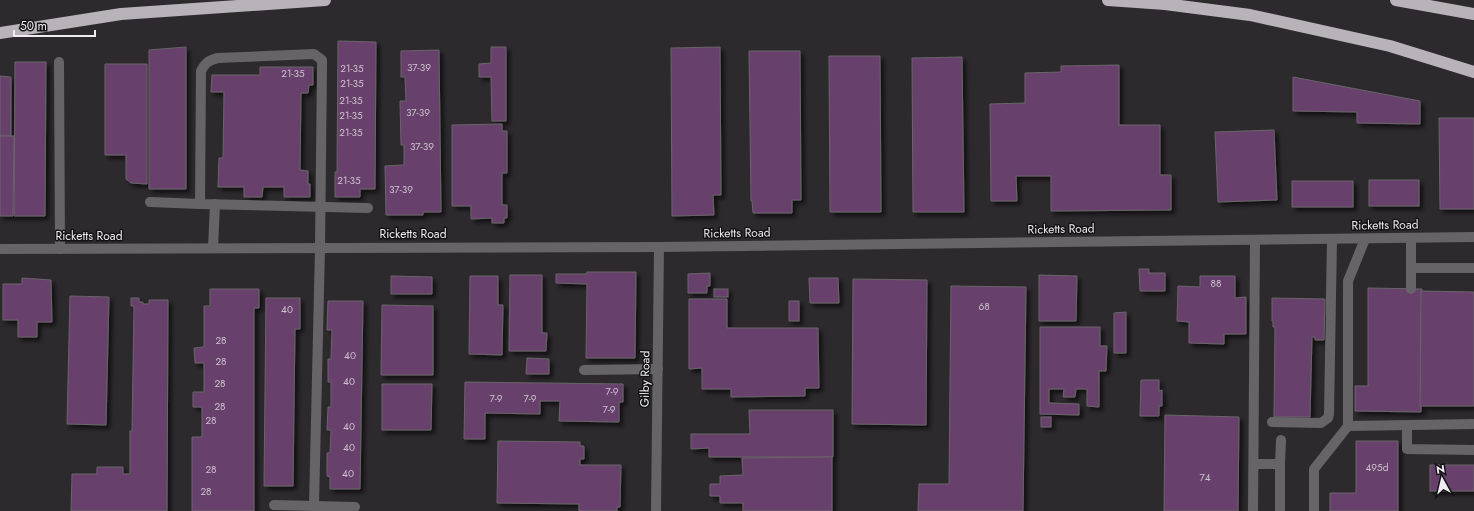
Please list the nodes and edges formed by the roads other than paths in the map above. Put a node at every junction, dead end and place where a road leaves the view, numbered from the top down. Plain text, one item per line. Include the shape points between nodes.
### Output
1 (325, 0) edge
2 (1108, 0) edge
3 (1396, 0) edge
4 (1474, 14) edge
5 (0, 33) edge
6 (59, 62) dead end
7 (1474, 72) edge
8 (150, 202) dead end
9 (200, 204) junction
10 (215, 204) junction
11 (320, 207) junction
12 (368, 208) dead end
13 (1474, 237) edge
14 (1411, 238) junction
15 (1332, 239) junction
16 (1365, 239) junction
17 (1255, 240) junction
18 (660, 246) junction
19 (214, 248) junction
20 (320, 248) junction
21 (0, 249) edge
22 (60, 249) junction
23 (1411, 268) junction
24 (1474, 268) edge
25 (1412, 289) dead end
26 (658, 369) junction
27 (584, 370) dead end
28 (1272, 422) dead end
29 (1474, 424) edge
30 (1348, 426) junction
31 (1407, 426) junction
32 (1281, 440) dead end
33 (1474, 450) edge
34 (1254, 464) junction
35 (1280, 464) junction
36 (274, 505) dead end
37 (314, 506) junction
38 (355, 507) dead end
39 (656, 511) edge
40 (1253, 511) edge
41 (1280, 511) edge
42 (1314, 511) edge

1 - 5 highway via 121,14
2 - 7 highway via 1165,4 1250,16 1390,46
3 - 4 highway
6 - 22 street
8 - 9 street
9 - 10 street
9 - 11 street via 201,71 204,64 218,58 314,54 322,60
10 - 11 street
10 - 19 street
11 - 12 street
11 - 20 street
13 - 14 street, Ricketts Road
14 - 16 street, Ricketts Road
14 - 23 street
15 - 16 street, Ricketts Road
15 - 17 street, Ricketts Road
15 - 28 street via 1329,414 1321,423
16 - 30 street via 1348,281
17 - 18 street, Ricketts Road
17 - 34 street
18 - 20 street, Ricketts Road
18 - 26 street, Gilby Road
19 - 20 street, Ricketts Road
19 - 22 street, Ricketts Road
20 - 37 street
21 - 22 street, Ricketts Road
23 - 24 street
23 - 25 street
26 - 27 street
26 - 39 street, Gilby Road
29 - 31 street
30 - 31 street
30 - 42 street via 1314,469
31 - 33 street via 1407,449
32 - 35 street
34 - 35 street
34 - 40 street
35 - 41 street
36 - 37 street
37 - 38 street

